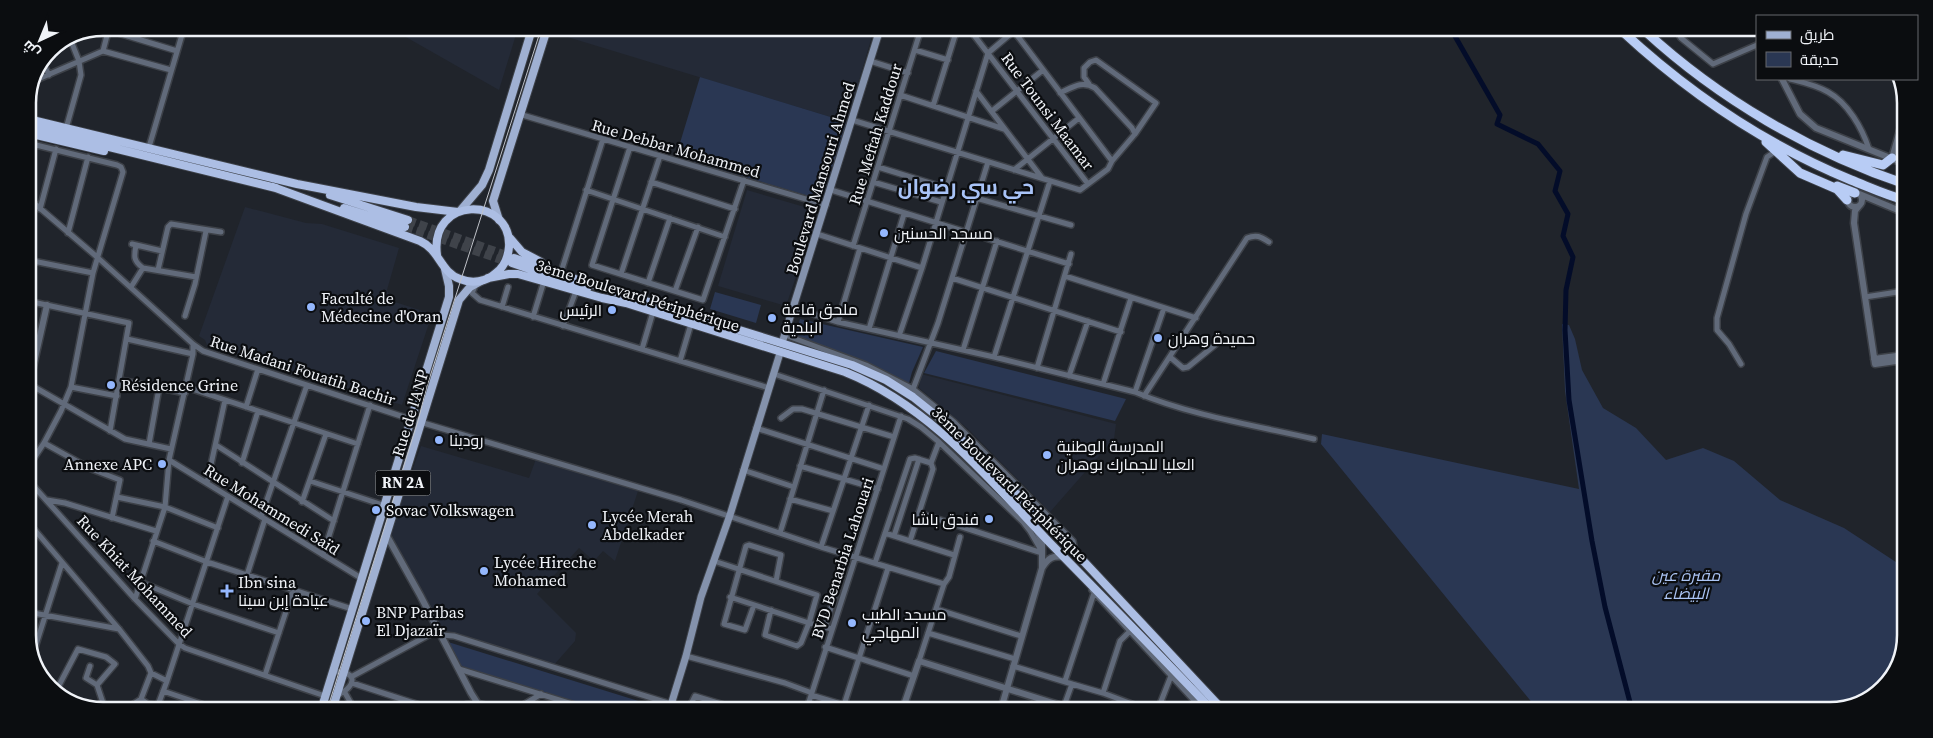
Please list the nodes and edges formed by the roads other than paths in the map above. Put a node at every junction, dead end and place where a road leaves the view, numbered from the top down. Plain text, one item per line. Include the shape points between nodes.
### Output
1 (107, 36) edge
2 (131, 36) edge
3 (182, 36) edge
4 (530, 36) edge
5 (544, 36) edge
6 (878, 36) edge
7 (919, 36) edge
8 (955, 36) edge
9 (975, 36) edge
10 (1006, 36) edge
11 (1018, 36) edge
12 (1628, 36) edge
13 (1652, 36) edge
14 (1680, 36) edge
15 (72, 44) edge
16 (1756, 45) edge
17 (103, 50) junction
18 (915, 50) junction
19 (177, 51) junction
20 (988, 53) junction
21 (948, 60) junction
22 (80, 61) junction
23 (870, 61) junction
24 (46, 68) edge
25 (172, 70) junction
26 (1043, 70) junction
27 (908, 73) junction
28 (49, 74) junction
29 (41, 78) edge
30 (1782, 80) edge
31 (1793, 80) edge
32 (1089, 84) junction
33 (976, 91) junction
34 (1017, 91) junction
35 (1060, 93) junction
36 (900, 96) junction
37 (933, 106) junction
38 (992, 111) junction
39 (520, 114) junction
40 (968, 118) junction
41 (1079, 118) junction
42 (36, 119) edge
43 (36, 119) edge
44 (852, 120) junction
45 (67, 125) junction
46 (1749, 128) junction
47 (36, 129) edge
48 (1005, 129) junction
49 (890, 131) junction
50 (1135, 134) junction
51 (36, 135) edge
52 (603, 139) junction
53 (1054, 139) junction
54 (1897, 141) edge
55 (123, 142) junction
56 (36, 145) edge
57 (630, 147) junction
58 (149, 148) junction
59 (56, 149) junction
60 (1820, 149) junction
61 (1869, 149) junction
62 (1776, 151) junction
63 (958, 152) junction
64 (660, 156) junction
65 (88, 157) junction
66 (152, 157) junction
67 (1027, 158) junction
68 (1892, 158) junction
69 (1897, 160) edge
70 (1112, 161) junction
71 (988, 162) junction
72 (878, 167) junction
73 (1014, 170) junction
74 (1841, 176) junction
75 (1042, 178) junction
76 (744, 180) junction
77 (1050, 181) junction
78 (1897, 181) edge
79 (651, 182) junction
80 (874, 182) junction
81 (297, 184) junction
82 (1088, 184) junction
83 (272, 186) junction
84 (946, 188) junction
85 (586, 190) junction
86 (831, 190) junction
87 (1856, 193) junction
88 (1897, 197) edge
89 (976, 198) junction
90 (613, 199) junction
91 (867, 202) junction
92 (941, 202) junction
93 (1848, 202) junction
94 (1878, 203) junction
95 (36, 205) edge
96 (826, 205) junction
97 (1860, 205) junction
98 (40, 209) junction
99 (642, 209) junction
100 (735, 209) junction
101 (1897, 210) edge
102 (459, 211) junction
103 (904, 214) junction
104 (1039, 216) junction
105 (670, 218) junction
106 (499, 220) junction
107 (935, 223) junction
108 (1854, 223) junction
109 (1071, 225) dead end
110 (698, 228) junction
111 (206, 231) junction
112 (68, 232) junction
113 (221, 232) dead end
114 (966, 232) junction
115 (507, 234) junction
116 (817, 234) junction
117 (725, 236) junction
118 (997, 241) junction
119 (1269, 242) dead end
120 (854, 246) junction
121 (860, 248) junction
122 (162, 250) junction
123 (1028, 251) junction
124 (1071, 254) dead end
125 (437, 255) junction
126 (97, 257) junction
127 (891, 258) junction
128 (36, 262) edge
129 (1069, 264) junction
130 (143, 268) junction
131 (922, 268) junction
132 (445, 269) junction
133 (562, 269) junction
134 (158, 270) junction
135 (93, 273) junction
136 (621, 274) junction
137 (1065, 276) junction
138 (196, 277) junction
139 (952, 278) junction
140 (483, 281) junction
141 (544, 281) junction
142 (648, 283) junction
143 (131, 287) junction
144 (508, 287) dead end
145 (982, 288) junction
146 (576, 291) junction
147 (674, 291) junction
148 (1897, 292) edge
149 (1013, 297) junction
150 (1866, 297) junction
151 (1131, 298) junction
152 (36, 302) edge
153 (626, 303) junction
154 (661, 304) junction
155 (47, 305) junction
156 (502, 307) junction
157 (794, 308) junction
158 (1164, 308) junction
159 (1055, 311) junction
160 (653, 312) junction
161 (85, 313) junction
162 (184, 316) dead end
163 (533, 316) junction
164 (1196, 318) junction
165 (1088, 321) junction
166 (838, 322) junction
167 (691, 324) junction
168 (563, 326) junction
169 (869, 329) junction
170 (1121, 332) junction
171 (785, 334) junction
172 (899, 336) junction
173 (127, 339) junction
174 (782, 343) junction
175 (931, 343) junction
176 (193, 344) junction
177 (1215, 345) dead end
178 (642, 349) junction
179 (963, 350) junction
180 (36, 352) edge
181 (780, 352) junction
182 (193, 354) junction
183 (994, 357) junction
184 (1170, 357) junction
185 (1897, 357) edge
186 (1897, 360) edge
187 (680, 361) junction
188 (1874, 362) junction
189 (1741, 364) dead end
190 (1037, 368) junction
191 (258, 369) junction
192 (774, 374) junction
193 (1069, 376) junction
194 (120, 380) junction
195 (1103, 384) junction
196 (307, 385) junction
197 (71, 387) junction
198 (186, 387) junction
199 (159, 388) junction
200 (769, 388) junction
201 (913, 389) junction
202 (824, 390) junction
203 (36, 391) edge
204 (1135, 392) junction
205 (185, 393) junction
206 (117, 396) junction
207 (1144, 396) junction
208 (226, 400) junction
209 (64, 404) junction
210 (370, 405) junction
211 (869, 405) junction
212 (246, 407) junction
213 (258, 411) junction
214 (817, 414) junction
215 (900, 416) junction
216 (781, 418) dead end
217 (416, 420) junction
218 (293, 422) junction
219 (862, 427) junction
220 (756, 428) junction
221 (110, 431) junction
222 (326, 434) junction
223 (894, 437) junction
224 (1314, 440) dead end
225 (939, 442) junction
226 (44, 443) junction
227 (149, 444) junction
228 (358, 444) junction
229 (216, 445) junction
230 (807, 445) junction
231 (172, 449) junction
232 (36, 455) edge
233 (850, 458) junction
234 (919, 459) junction
235 (169, 460) junction
236 (242, 463) junction
237 (931, 463) junction
238 (800, 466) junction
239 (743, 470) junction
240 (884, 470) junction
241 (843, 479) junction
242 (310, 481) junction
243 (207, 483) junction
244 (273, 483) junction
245 (794, 487) junction
246 (36, 489) edge
247 (878, 489) junction
248 (343, 492) junction
249 (228, 496) junction
250 (117, 497) junction
251 (790, 499) junction
252 (46, 500) junction
253 (302, 502) junction
254 (383, 505) junction
255 (165, 507) junction
256 (833, 511) junction
257 (919, 513) junction
258 (730, 515) junction
259 (112, 518) junction
260 (263, 518) junction
261 (334, 521) junction
262 (1035, 526) junction
263 (218, 528) junction
264 (156, 531) junction
265 (36, 533) edge
266 (780, 533) junction
267 (885, 533) junction
268 (386, 536) junction
269 (894, 536) junction
270 (960, 537) dead end
271 (153, 541) junction
272 (910, 541) junction
273 (821, 547) junction
274 (1075, 552) junction
275 (1042, 553) junction
276 (323, 555) junction
277 (954, 555) junction
278 (847, 556) junction
279 (1065, 557) junction
280 (856, 558) junction
281 (714, 561) junction
282 (207, 562) junction
283 (62, 563) junction
284 (875, 563) junction
285 (888, 568) junction
286 (1042, 568) junction
287 (738, 569) junction
288 (1081, 573) junction
289 (248, 575) junction
290 (361, 578) junction
291 (140, 582) junction
292 (776, 582) junction
293 (944, 584) junction
294 (293, 590) junction
295 (1094, 593) junction
296 (730, 597) junction
297 (135, 599) junction
298 (193, 604) junction
299 (754, 605) junction
300 (352, 609) junction
301 (936, 609) junction
302 (771, 610) junction
303 (36, 613) edge
304 (45, 615) junction
305 (809, 622) junction
306 (825, 627) junction
307 (119, 629) junction
308 (832, 629) junction
309 (439, 632) junction
310 (1129, 632) junction
311 (279, 633) junction
312 (928, 633) junction
313 (1021, 636) junction
314 (37, 642) edge
315 (179, 644) junction
316 (825, 647) junction
317 (686, 656) junction
318 (860, 658) junction
319 (919, 661) junction
320 (1014, 663) junction
321 (90, 666) dead end
322 (459, 669) junction
323 (343, 671) junction
324 (151, 673) junction
325 (332, 674) junction
326 (265, 675) junction
327 (914, 676) junction
328 (1170, 676) junction
329 (352, 680) junction
330 (167, 681) junction
331 (1065, 681) junction
332 (1072, 684) junction
333 (59, 685) edge
334 (98, 685) junction
335 (1007, 690) junction
336 (163, 691) junction
337 (344, 691) junction
338 (1103, 692) junction
339 (471, 694) junction
340 (541, 694) junction
341 (812, 694) junction
342 (325, 696) junction
343 (336, 697) junction
344 (141, 699) junction
345 (103, 702) edge
346 (136, 702) edge
347 (145, 702) edge
348 (159, 702) edge
349 (195, 702) edge
350 (323, 702) edge
351 (334, 702) edge
352 (350, 702) edge
353 (412, 702) edge
354 (468, 702) edge
355 (477, 702) edge
356 (529, 702) edge
357 (564, 702) edge
358 (658, 702) edge
359 (671, 702) edge
360 (692, 702) edge
361 (714, 702) edge
362 (809, 702) edge
363 (831, 702) edge
364 (845, 702) edge
365 (905, 702) edge
366 (1003, 702) edge
367 (1050, 702) edge
368 (1065, 702) edge
369 (1128, 702) edge
370 (1161, 702) edge
371 (1195, 702) edge
372 (1204, 702) edge
373 (1215, 702) edge

1 - 17 street
2 - 19 street
3 - 19 street
4 - 102 main road via 489,170 482,185
5 - 39 main road
6 - 23 main road, Boulevard Mansouri Ahmed
7 - 18 street, Rue Meftah Kaddour
8 - 21 street
9 - 20 street, Rue Tounsi Maamar
10 - 20 street
11 - 26 street
12 - 46 highway via 1689,88
13 - 60 highway via 1720,90
14 - 16 street via 1713,64
15 - 22 street
17 - 22 street
17 - 25 street
18 - 21 street
18 - 27 street, Rue Meftah Kaddour
19 - 25 street
20 - 33 street
20 - 34 street, Rue Tounsi Maamar
21 - 37 street
22 - 28 street
22 - 45 street via 81,75
23 - 27 street
23 - 44 main road, Boulevard Mansouri Ahmed
24 - 28 street
25 - 58 street
26 - 34 street
26 - 35 street
27 - 36 street, Rue Meftah Kaddour
28 - 29 street
30 - 61 street via 1794,105 1806,120 1825,132
31 - 61 street via 1835,97 1861,127
32 - 35 street via 1079,84
32 - 50 street
32 - 50 street via 1084,77 1084,68 1096,60 1156,103
33 - 38 street
33 - 40 street
34 - 38 street
34 - 53 street, Rue Tounsi Maamar
35 - 41 street
36 - 37 street
36 - 49 street, Rue Meftah Kaddour
37 - 40 street
38 - 48 street
39 - 52 street, Rue Debbar Mohammed
39 - 106 main road via 493,201
40 - 48 street
40 - 63 street
41 - 53 street
41 - 70 street
42 - 45 highway
43 - 55 highway
44 - 49 street
44 - 86 main road, Boulevard Mansouri Ahmed
45 - 55 highway
46 - 62 highway
46 - 74 highway
47 - 66 highway
48 - 67 street
49 - 63 street
49 - 72 street, Rue Meftah Kaddour
50 - 70 street
51 - 66 highway via 117,153
52 - 57 street, Rue Debbar Mohammed
52 - 85 street
53 - 67 street
53 - 82 street, Rue Tounsi Maamar
54 - 68 street
55 - 58 highway
56 - 59 street
57 - 64 street, Rue Debbar Mohammed
57 - 90 street
58 - 81 highway
59 - 65 street
59 - 98 street
60 - 68 highway via 1883,165
60 - 78 highway
61 - 68 street
62 - 93 highway via 1800,172 1837,189
62 - 189 street via 1767,157 1749,205 1717,318 1717,330
63 - 71 street
63 - 84 street
64 - 76 street, Rue Debbar Mohammed
64 - 79 street
65 - 112 street
65 - 126 street via 117,165 123,172
66 - 83 highway
67 - 73 street
67 - 75 street
68 - 69 street
70 - 82 street via 1108,169
71 - 73 street
71 - 89 street
72 - 80 street, Rue Meftah Kaddour
72 - 84 street
73 - 75 street
74 - 87 highway via 1818,170 1813,175
74 - 88 highway
75 - 77 street
76 - 96 street, Rue Debbar Mohammed
76 - 100 street
77 - 82 street via 1080,190
77 - 104 street
79 - 99 street
79 - 100 street
80 - 91 street, Rue Meftah Kaddour
80 - 92 street
81 - 83 highway via 407,224
81 - 102 highway via 416,208
83 - 125 highway via 420,241 429,245
84 - 92 street
85 - 90 street
85 - 133 street
86 - 91 street
86 - 96 main road, Boulevard Mansouri Ahmed
87 - 93 street via 1851,194
87 - 94 street
87 - 97 street via 1861,196
89 - 104 street
89 - 114 street
90 - 99 street
90 - 136 street via 592,265
91 - 103 street
91 - 120 street, Rue Meftah Kaddour
92 - 107 street
93 - 97 street via 1852,207
93 - 108 street
94 - 97 street
94 - 101 street
95 - 98 street, Rue Madani Fouatih Bachir
96 - 116 main road, Boulevard Mansouri Ahmed
97 - 108 street via 1855,211
98 - 112 street, Rue Madani Fouatih Bachir
99 - 105 street
99 - 136 street
100 - 117 street
102 - 106 highway via 482,210
102 - 125 highway via 440,229
103 - 107 street
103 - 127 street
104 - 109 street
104 - 123 street
105 - 110 street
105 - 142 street
106 - 115 highway
107 - 114 street
107 - 131 street
108 - 150 street
110 - 117 street
110 - 147 street
111 - 113 street
111 - 122 street via 171,224
111 - 138 street
112 - 126 street, Rue Madani Fouatih Bachir
114 - 118 street
114 - 139 street
115 - 133 highway via 522,252 536,261
115 - 140 highway via 509,246 505,262
116 - 120 street
116 - 157 main road, Boulevard Mansouri Ahmed
117 - 147 street via 703,300
118 - 123 street
118 - 145 street
119 - 164 street via 1260,236 1247,238
120 - 121 street
121 - 127 street
121 - 166 street
122 - 130 street via 134,245 135,261
122 - 134 street
123 - 129 street
123 - 149 street
124 - 129 street
125 - 132 highway
126 - 135 street
126 - 143 street, Rue Madani Fouatih Bachir
127 - 131 street
127 - 169 street
128 - 135 street
129 - 137 street
130 - 134 street
130 - 143 street
131 - 172 street
132 - 140 highway via 463,280
132 - 217 main road, Rue de l'ANP / RN 2A via 450,286 449,297
133 - 154 highway
134 - 138 street
135 - 161 street
136 - 142 street
137 - 151 street
137 - 159 street
138 - 162 street
139 - 145 street
139 - 175 street
140 - 141 highway, 3ème Boulevard Périphérique via 509,274
140 - 156 street via 472,293 476,299
140 - 217 main road, Rue de l'ANP / RN 2A via 470,287 459,300
141 - 146 highway, 3ème Boulevard Périphérique
141 - 163 street
142 - 147 street
143 - 176 street, Rue Madani Fouatih Bachir
144 - 156 street
145 - 149 street
145 - 179 street
146 - 153 highway, 3ème Boulevard Périphérique
146 - 168 street
148 - 150 street
149 - 159 street
149 - 183 street
150 - 188 street
151 - 158 street
151 - 170 street
152 - 155 street
153 - 154 highway, 3ème Boulevard Périphérique via 513,261
153 - 160 highway, 3ème Boulevard Périphérique
154 - 174 highway, 3ème Boulevard Périphérique
155 - 161 street
155 - 180 street
156 - 163 street
157 - 166 street
157 - 171 main road, Boulevard Mansouri Ahmed
158 - 164 street
158 - 204 street
159 - 165 street
159 - 190 street
160 - 167 highway, 3ème Boulevard Périphérique
160 - 178 street
161 - 173 street via 128,323
161 - 197 street
163 - 168 street
164 - 184 street
165 - 170 street
165 - 193 street
166 - 169 street
167 - 181 highway, 3ème Boulevard Périphérique
167 - 187 street
168 - 178 street
169 - 172 street
170 - 195 street
171 - 174 main road, Boulevard Mansouri Ahmed
171 - 201 street via 866,365
172 - 175 street
173 - 182 street
173 - 194 street
174 - 274 highway, 3ème Boulevard Périphérique via 852,365 886,380 913,397 943,421
175 - 179 street
175 - 201 street
176 - 182 street
176 - 191 street, Rue Madani Fouatih Bachir via 203,351
177 - 184 street via 1188,367 1184,368
178 - 187 street
179 - 183 street
181 - 192 main road
181 - 262 highway, 3ème Boulevard Périphérique via 864,380 913,409 940,430
182 - 198 street
183 - 190 street
184 - 207 street
185 - 188 street
186 - 188 street
187 - 200 street
190 - 193 street
191 - 196 street, Rue Madani Fouatih Bachir
191 - 212 street
192 - 200 main road
192 - 202 street
193 - 195 street
194 - 199 street
194 - 206 street
195 - 204 street
196 - 210 street, Rue Madani Fouatih Bachir
196 - 218 street
197 - 206 street
197 - 209 street
198 - 205 street
198 - 208 street
199 - 205 street
199 - 227 street
200 - 220 main road
201 - 274 street via 954,422 1070,537
202 - 211 street
202 - 214 street
203 - 209 street
204 - 207 street
205 - 231 street
206 - 221 street
207 - 224 street
208 - 212 street
208 - 229 street
209 - 221 street
209 - 226 street
210 - 217 street, Rue Madani Fouatih Bachir
210 - 228 street
211 - 215 street
211 - 219 street
212 - 213 street
213 - 218 street
213 - 236 street
214 - 216 street via 793,409
214 - 219 street
214 - 230 street
215 - 223 street, BVD Benarbia Lahouari
215 - 225 street
217 - 254 main road, Rue de l'ANP / RN 2A
217 - 258 street, Rue Madani Fouatih Bachir
217 - 268 main road, Rue de l'ANP / RN 2A
218 - 222 street
218 - 244 street
219 - 223 street
219 - 233 street
220 - 230 street
220 - 239 main road
221 - 227 street via 125,439
222 - 228 street
222 - 242 street
223 - 240 street, BVD Benarbia Lahouari
225 - 237 street
225 - 275 street via 1022,522
226 - 232 street
226 - 250 street via 89,468 119,479
227 - 231 street
228 - 248 street
229 - 236 street
229 - 243 street
230 - 233 street
230 - 238 street
231 - 235 street
233 - 240 street
233 - 241 street
234 - 237 street
234 - 267 street via 910,459
234 - 269 street
235 - 243 street, Rue Mohammedi Saïd
235 - 255 street
236 - 244 street
237 - 257 street via 933,468
238 - 241 street
238 - 245 street
239 - 245 street
239 - 258 main road
240 - 247 street, BVD Benarbia Lahouari
241 - 247 street
241 - 256 street
242 - 248 street
242 - 253 street
243 - 249 street, Rue Mohammedi Saïd
244 - 253 street
244 - 260 street
245 - 251 street
246 - 252 street, Rue Khiat Mohammed
247 - 280 street, BVD Benarbia Lahouari
248 - 254 street
248 - 261 street
249 - 260 street, Rue Mohammedi Saïd
249 - 263 street
250 - 255 street
250 - 259 street
251 - 256 street
251 - 266 street
252 - 259 street
252 - 297 street, Rue Khiat Mohammed
253 - 261 street
254 - 290 main road, Rue de l'ANP / RN 2A
255 - 263 street
255 - 264 street
256 - 273 street
257 - 272 street
257 - 275 street
258 - 266 street, Rue Madani Fouatih Bachir
258 - 281 main road
259 - 264 street
260 - 276 street, Rue Mohammedi Saïd
260 - 289 street
261 - 276 street
262 - 275 street via 1042,543
262 - 279 highway, 3ème Boulevard Périphérique
263 - 282 street
264 - 271 street
265 - 283 street
266 - 273 street, Rue Madani Fouatih Bachir
267 - 269 street
267 - 284 street
268 - 309 street
268 - 323 main road, Rue de l'ANP / RN 2A
269 - 272 street
270 - 277 street
271 - 282 street
271 - 291 street
272 - 277 street
273 - 278 street, Rue Madani Fouatih Bachir
274 - 373 highway, 3ème Boulevard Périphérique
275 - 286 street
276 - 290 street, Rue Mohammedi Saïd
277 - 293 street
278 - 280 street, Rue Madani Fouatih Bachir
278 - 306 street
279 - 286 street via 1050,558
279 - 288 highway, 3ème Boulevard Périphérique
280 - 284 street, Rue Madani Fouatih Bachir
280 - 308 street, BVD Benarbia Lahouari
281 - 287 street
281 - 317 main road
282 - 289 street
282 - 298 street
283 - 304 street
283 - 307 street
284 - 285 street, Rue Madani Fouatih Bachir
285 - 293 street, Rue Madani Fouatih Bachir
285 - 318 street
286 - 313 street
287 - 292 street
287 - 292 street via 748,545 781,555
287 - 296 street
288 - 295 street
288 - 372 highway, 3ème Boulevard Périphérique
289 - 294 street
290 - 300 main road, Rue de l'ANP / RN 2A
291 - 297 street
291 - 298 street
292 - 305 street via 817,595
293 - 301 street
294 - 300 street
294 - 311 street
295 - 310 street
295 - 331 street
296 - 299 street
296 - 299 street via 724,624 745,630
297 - 315 street, Rue Khiat Mohammed
298 - 311 street
298 - 315 street
299 - 302 street
300 - 325 main road, Rue de l'ANP / RN 2A
301 - 312 street
301 - 313 street
302 - 305 street
302 - 305 street via 764,632 767,637 799,645
303 - 304 street
304 - 307 street
304 - 314 street
305 - 306 street
306 - 308 street
307 - 324 street
308 - 316 street, BVD Benarbia Lahouari
309 - 322 street
309 - 329 street
309 - 358 street
310 - 328 street
310 - 338 street via 1120,641
311 - 326 street
312 - 319 street
312 - 320 street
313 - 320 street
315 - 326 street, Rue Khiat Mohammed
315 - 330 street
316 - 318 street
316 - 341 street, BVD Benarbia Lahouari
317 - 341 street via 785,683
317 - 359 main road
318 - 327 street
318 - 364 street
319 - 327 street
319 - 335 street
320 - 331 street
320 - 335 street
321 - 334 street via 86,678
322 - 339 street
322 - 340 street
323 - 325 street
323 - 329 street
323 - 343 main road, Rue de l'ANP / RN 2A
324 - 330 street
324 - 344 street
325 - 342 main road, Rue de l'ANP / RN 2A
326 - 342 street, Rue Khiat Mohammed
327 - 365 street
328 - 370 street
328 - 371 street
329 - 337 street
329 - 353 street
330 - 336 street
331 - 332 street
332 - 338 street
332 - 368 street
333 - 334 street via 78,648 115,662
334 - 345 street
335 - 366 street
335 - 367 street
336 - 348 street
336 - 349 street
337 - 343 street
337 - 352 street
338 - 369 street
339 - 354 street
339 - 355 street
340 - 356 street
340 - 357 street
341 - 362 street, BVD Benarbia Lahouari
341 - 363 street
342 - 350 main road, Rue de l'ANP / RN 2A
343 - 351 main road, Rue de l'ANP / RN 2A
344 - 346 street
344 - 347 street
360 - 361 street via 695,696

